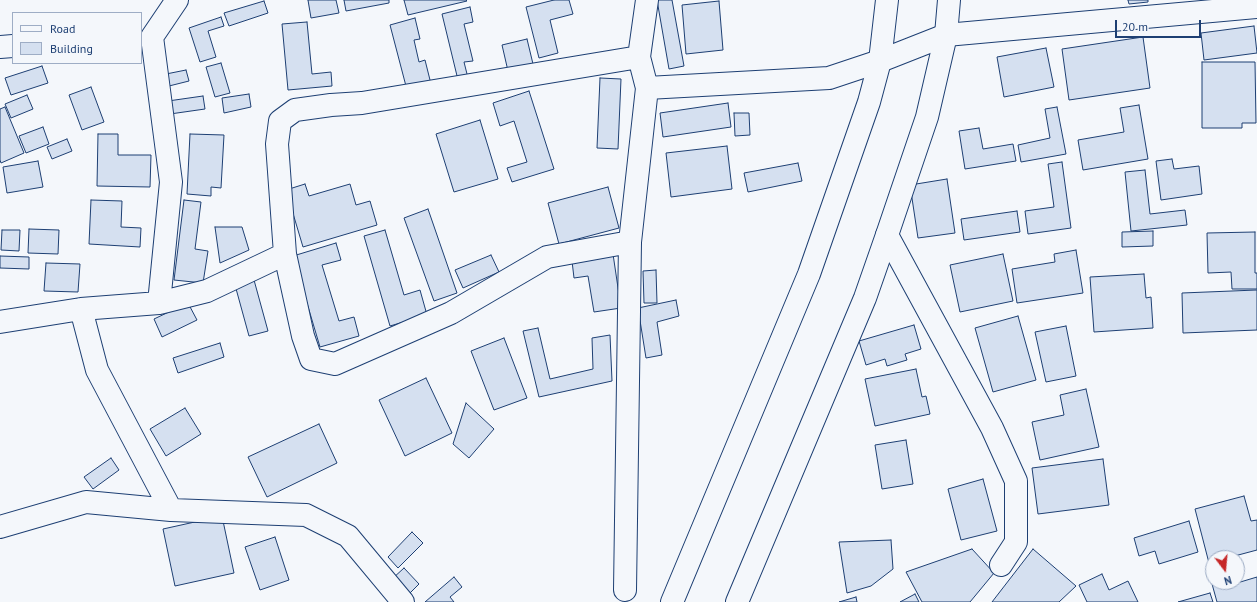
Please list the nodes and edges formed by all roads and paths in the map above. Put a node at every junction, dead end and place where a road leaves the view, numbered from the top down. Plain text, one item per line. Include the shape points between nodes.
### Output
1 (177, 0) edge
2 (647, 0) edge
3 (887, 0) edge
4 (949, 0) edge
5 (1257, 7) edge
6 (946, 35) junction
7 (146, 37) edge
8 (12, 46) edge
9 (0, 47) edge
10 (638, 58) junction
11 (880, 61) junction
12 (646, 88) junction
13 (888, 235) junction
14 (630, 242) junction
15 (285, 254) junction
16 (159, 302) junction
17 (82, 310) junction
18 (0, 322) edge
19 (171, 510) junction
20 (0, 527) edge
21 (1001, 566) dead end
22 (625, 590) dead end
23 (403, 602) edge
24 (672, 602) edge
25 (737, 602) edge

1 - 7 street
2 - 10 street
3 - 11 street
4 - 6 street
5 - 6 street
6 - 11 street
6 - 13 street via 927,117
7 - 16 street via 171,182
8 - 9 street
10 - 12 street
10 - 15 street via 362,103 295,110 280,121 278,144
11 - 12 street via 830,78
11 - 24 street via 869,102 809,274
12 - 14 street
13 - 21 street via 992,428 1016,481 1016,542
13 - 25 street via 865,298
14 - 15 street via 547,257 450,313 335,364 311,359 303,336
14 - 22 street
15 - 16 street via 207,291
16 - 17 street
17 - 18 street
17 - 19 street via 97,370
19 - 20 street via 86,502
19 - 23 street via 306,516 348,536

